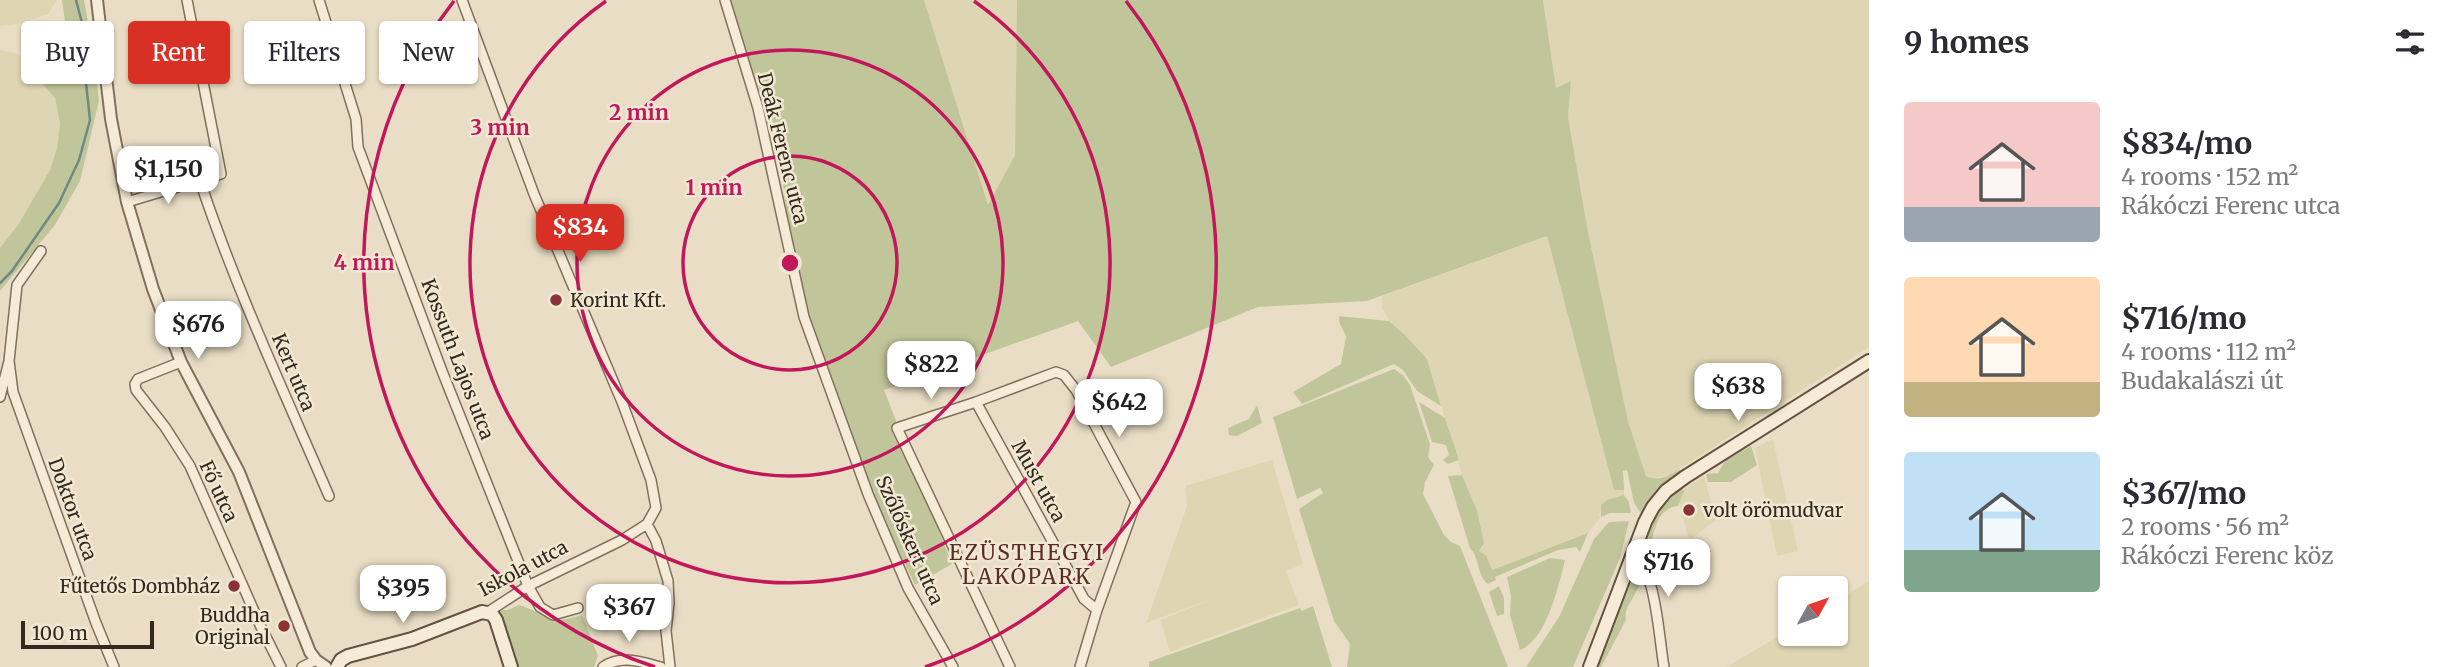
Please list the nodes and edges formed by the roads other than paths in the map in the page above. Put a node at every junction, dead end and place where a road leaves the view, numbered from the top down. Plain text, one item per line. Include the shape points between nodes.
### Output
1 (187, 0) edge
2 (319, 0) edge
3 (462, 0) edge
4 (725, 0) edge
5 (100, 1) edge
6 (200, 181) junction
7 (127, 202) junction
8 (41, 251) dead end
9 (9, 361) junction
10 (1869, 361) edge
11 (181, 362) junction
12 (0, 397) edge
13 (976, 402) junction
14 (857, 463) joint
15 (329, 496) dead end
16 (647, 524) junction
17 (1633, 552) junction
18 (528, 586) junction
19 (578, 608) dead end
20 (1097, 610) junction
21 (488, 612) junction
22 (316, 660) junction
23 (114, 667) edge
24 (281, 667) edge
25 (302, 667) edge
26 (326, 667) edge
27 (337, 667) edge
28 (511, 667) edge
29 (603, 667) edge
30 (661, 667) edge
31 (670, 667) edge
32 (953, 667) edge
33 (1010, 667) edge
34 (1080, 667) edge
35 (1590, 667) edge
36 (1664, 667) edge

1 - 6 street via 221,174
2 - 18 street, Kossuth Lajos utca via 356,119 358,147
3 - 16 street via 534,194 651,480 656,508
4 - 14 street, Deák Ferenc utca via 758,108 800,304
5 - 7 street, Fő utca via 111,118
6 - 7 street
6 - 15 street, Kert utca via 262,344
7 - 11 street, Fő utca
8 - 9 street via 17,285
9 - 12 street
9 - 23 street, Doktor utca via 13,393
10 - 17 main road via 1666,491 1653,507
11 - 22 street, Fő utca via 239,472
11 - 24 street, Fő utca via 138,379 135,390 190,466
13 - 20 street, Must utca via 1084,599
13 - 20 street via 1056,372 1076,390 1136,502
13 - 33 street via 897,428
14 - 32 street, Szőlőskert utca via 908,589
16 - 18 street, Iskola utca
16 - 31 street via 667,581
17 - 35 main road
17 - 36 street via 1642,561 1650,584
18 - 19 street, Kossuth Lajos utca via 540,607 553,615
18 - 21 street, Iskola utca
20 - 34 street
21 - 27 main road, Iskola utca via 392,646 348,656
21 - 28 main road via 496,620
22 - 25 street
22 - 26 street, Fő utca
29 - 30 street via 627,659

